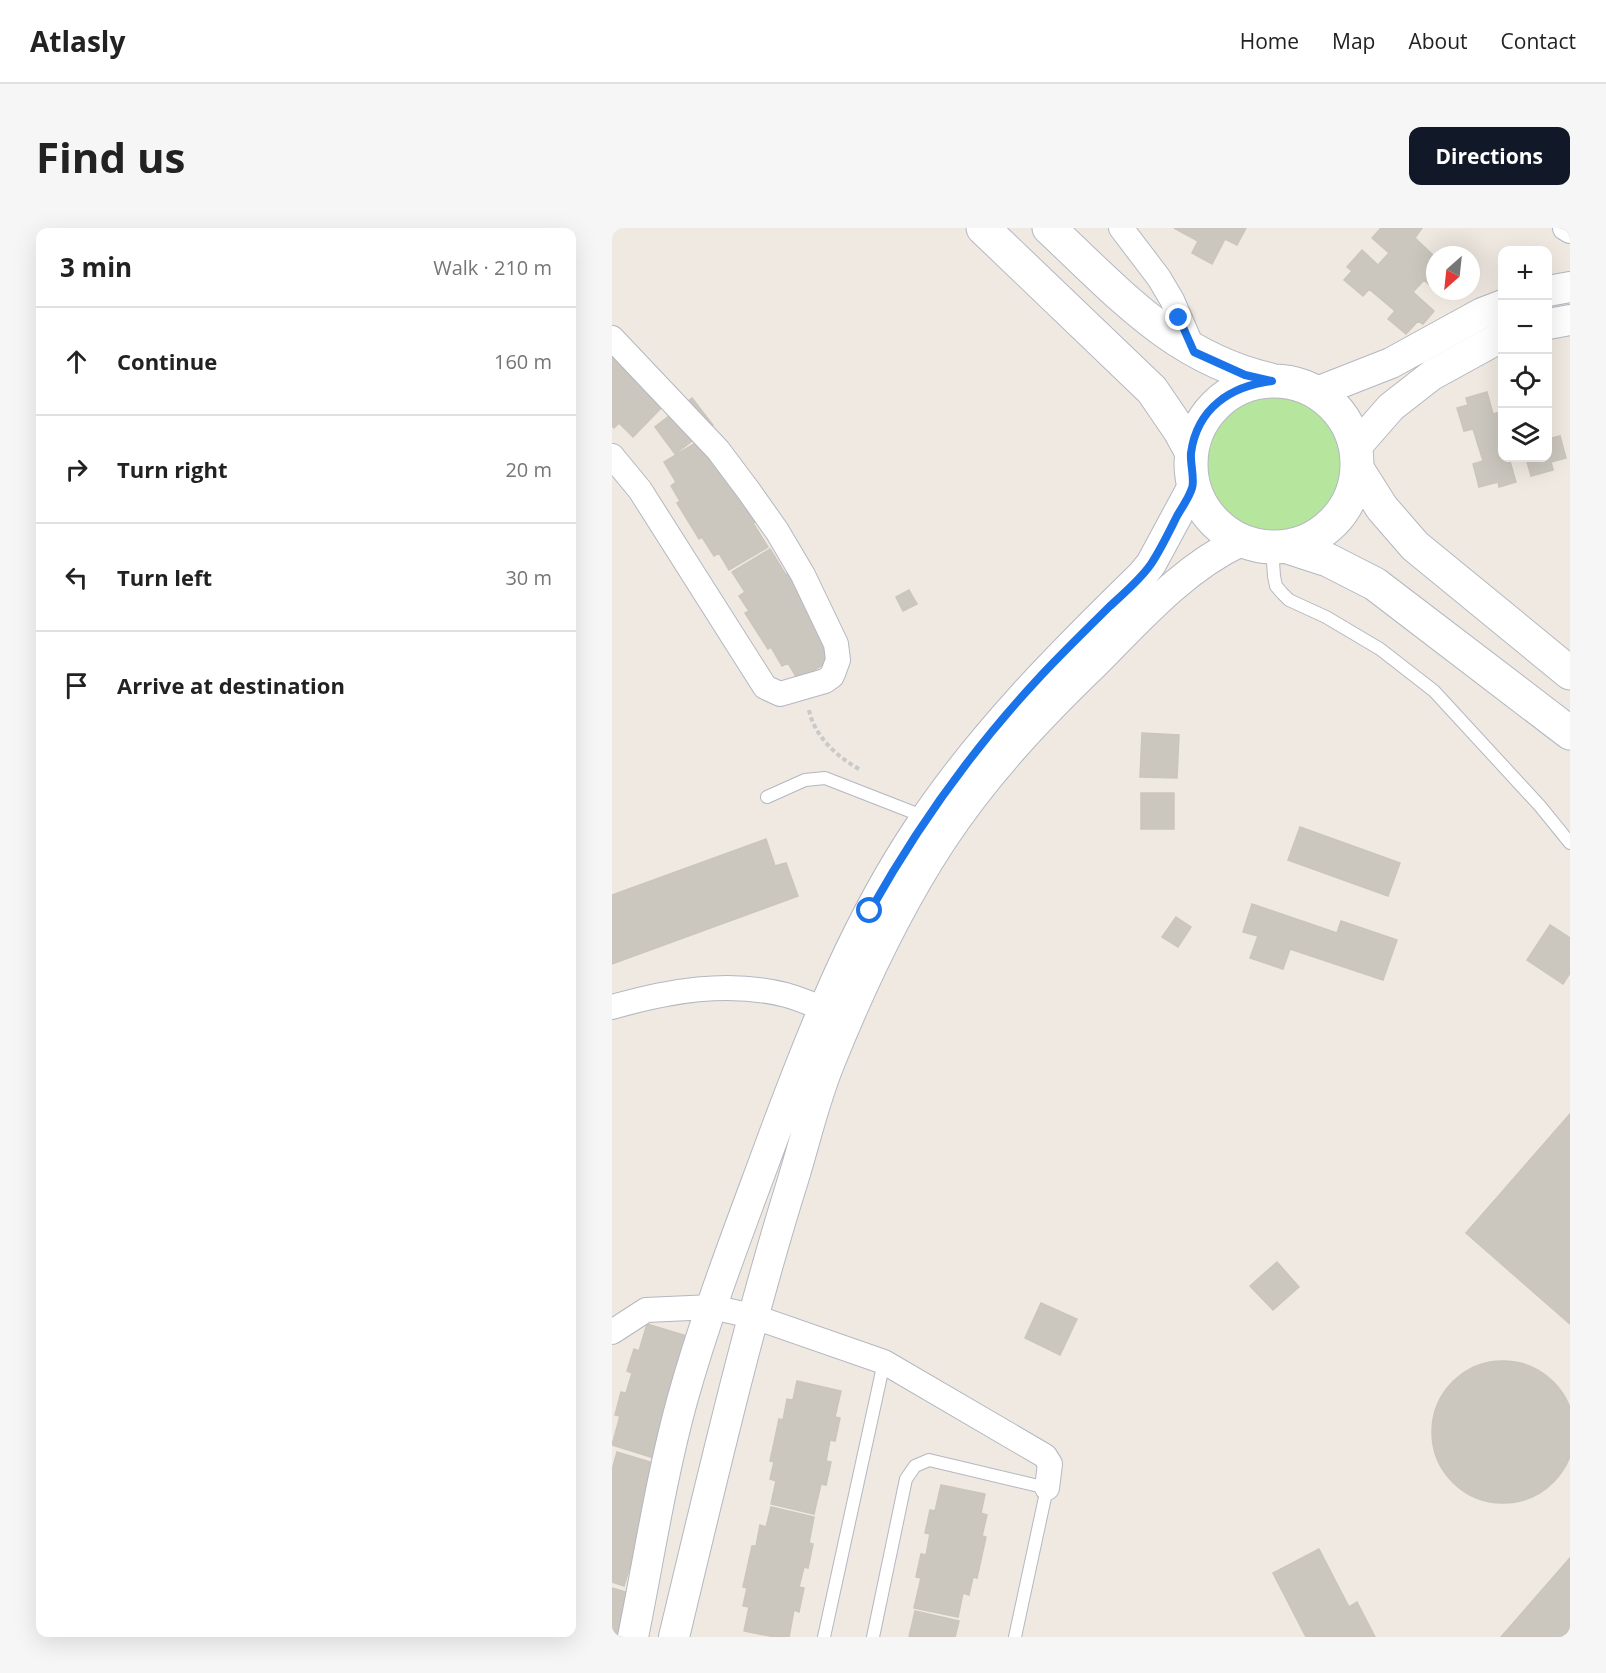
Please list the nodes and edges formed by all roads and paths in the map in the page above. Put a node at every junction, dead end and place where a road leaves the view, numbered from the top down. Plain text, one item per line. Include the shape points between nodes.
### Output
1 (983, 228) edge
2 (1049, 228) edge
3 (1121, 228) edge
4 (1565, 228) edge
5 (1570, 231) edge
6 (1570, 287) edge
7 (1552, 290) edge
8 (1498, 307) edge
9 (1570, 320) edge
10 (1149, 322) junction
11 (1552, 323) edge
12 (612, 338) edge
13 (1498, 339) edge
14 (1194, 352) junction
15 (1117, 355) junction
16 (1272, 381) junction
17 (1317, 392) junction
18 (1191, 451) junction
19 (612, 456) edge
20 (1357, 458) junction
21 (1193, 486) junction
22 (1241, 541) junction
23 (1280, 547) junction
24 (1433, 562) junction
25 (1400, 603) junction
26 (1570, 673) edge
27 (804, 688) junction
28 (1570, 733) edge
29 (865, 772) dead end
30 (767, 797) dead end
31 (928, 830) junction
32 (1570, 843) edge
33 (612, 1007) edge
34 (836, 1014) junction
35 (712, 1307) junction
36 (752, 1316) junction
37 (612, 1332) edge
38 (884, 1362) junction
39 (1047, 1488) junction
40 (633, 1637) edge
41 (674, 1637) edge
42 (824, 1637) edge
43 (873, 1637) edge
44 (1015, 1637) edge

1 - 15 main road
2 - 10 main road
3 - 14 street via 1172,300
4 - 5 street
6 - 7 street
8 - 17 street via 1391,363
9 - 11 street
10 - 14 main road
10 - 15 main road
12 - 27 street via 718,450 803,574 838,652 832,676
13 - 20 street via 1432,375 1391,407
14 - 16 main road via 1245,375
15 - 18 main road via 1152,390
16 - 17 main road
16 - 18 main road via 1244,387 1219,401 1201,424
17 - 20 main road via 1335,406 1348,425
18 - 21 main road
19 - 27 street via 645,497 759,682 780,694
20 - 23 main road via 1351,496 1336,520 1314,537
20 - 24 main road via 1378,501 1398,528
21 - 22 main road via 1211,518
21 - 31 street via 1151,564 1000,720 965,763
22 - 23 main road
22 - 31 street via 1177,581 1059,698 987,778
23 - 25 main road via 1352,571
23 - 32 lane via 1274,576 1282,593 1380,649 1434,692
24 - 25 main road
24 - 26 main road
25 - 28 main road
27 - 29 path via 810,719 827,745
30 - 31 lane via 805,780 825,778
31 - 34 street via 881,916
33 - 34 street via 661,995 753,988 787,995
34 - 35 street via 742,1221
34 - 36 street via 828,1066
35 - 36 street
35 - 37 street via 646,1310
35 - 40 street via 675,1430
36 - 38 street
36 - 41 street
38 - 39 street via 1045,1456 1050,1464
38 - 42 lane
39 - 43 lane via 929,1460 915,1466 906,1479
39 - 44 lane

